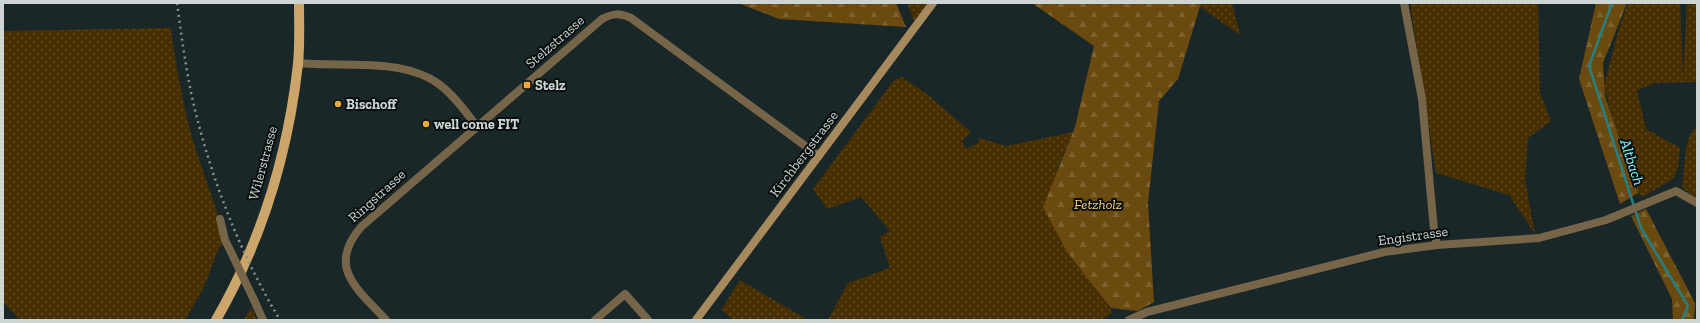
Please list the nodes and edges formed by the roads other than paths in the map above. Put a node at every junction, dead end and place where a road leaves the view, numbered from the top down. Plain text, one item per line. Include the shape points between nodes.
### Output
1 (299, 3) edge
2 (933, 3) edge
3 (1404, 3) edge
4 (298, 63) junction
5 (477, 126) junction
6 (819, 156) junction
7 (1697, 203) edge
8 (220, 219) dead end
9 (1437, 244) junction
10 (216, 320) edge
11 (263, 320) edge
12 (386, 320) edge
13 (595, 320) edge
14 (648, 320) edge
15 (696, 320) edge
16 (1129, 320) edge

1 - 4 main road, Wilerstrasse
2 - 6 main road, Kirchbergstrasse
3 - 9 street via 1422,99
4 - 5 street via 350,64 415,72 444,89
4 - 10 main road, Wilerstrasse via 288,128 273,185 254,243
5 - 6 street, Stelzstrasse via 602,19 612,14 621,14 631,18
5 - 12 street, Ringstrasse via 351,238 346,252 347,274
6 - 15 main road, Kirchbergstrasse
7 - 9 street, Engistrasse via 1676,191 1606,220 1539,238
8 - 11 street, bridge via 225,240
9 - 16 street, Engistrasse via 1384,252 1147,312
13 - 14 street via 625,294

